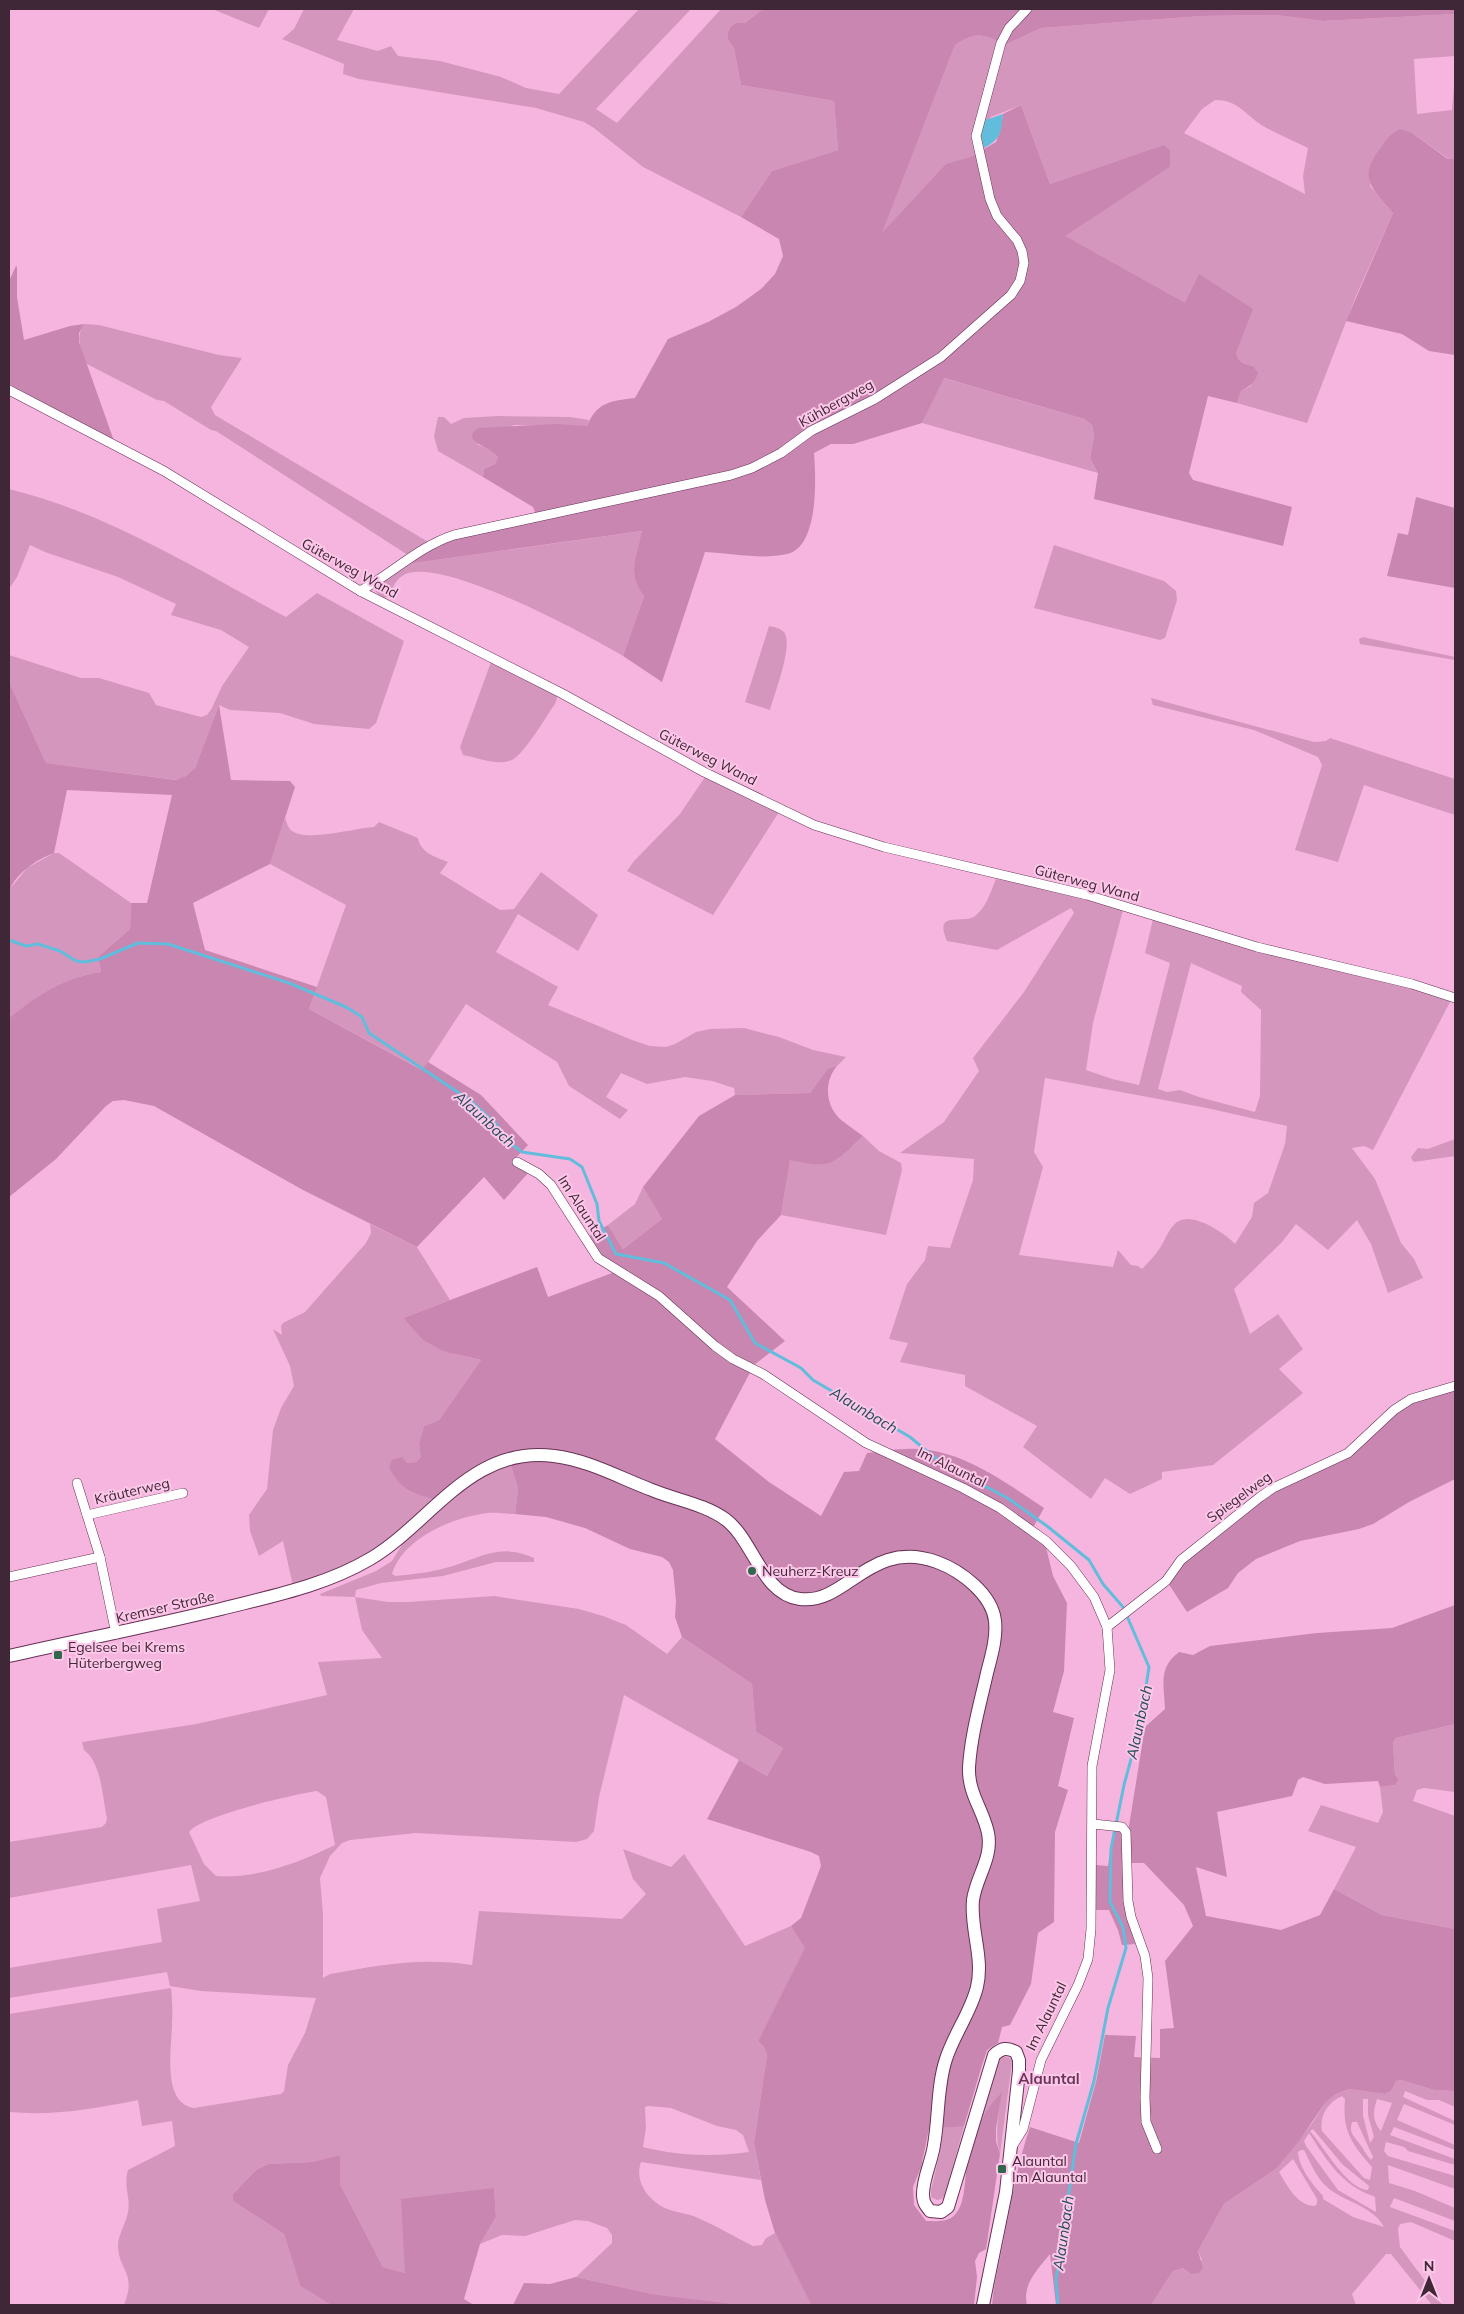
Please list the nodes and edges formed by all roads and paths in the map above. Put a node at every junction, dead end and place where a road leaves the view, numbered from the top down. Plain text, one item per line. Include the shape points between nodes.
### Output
1 (1027, 9) edge
2 (9, 390) edge
3 (360, 591) junction
4 (1455, 998) edge
5 (516, 1162) dead end
6 (1455, 1386) edge
7 (78, 1483) dead end
8 (183, 1494) dead end
9 (88, 1515) junction
10 (100, 1557) junction
11 (9, 1577) edge
12 (1107, 1627) junction
13 (116, 1634) junction
14 (9, 1656) edge
15 (1093, 1824) junction
16 (1011, 2148) junction
17 (1156, 2149) dead end
18 (984, 2305) edge

1 - 3 street, Kühbergweg via 1001,42 976,136 990,199 997,216 1022,251 1024,264 1020,281 1011,295 941,357 875,399 811,431 781,453 752,468 454,535 434,542
2 - 3 street, Güterweg Wand via 164,470
3 - 4 street, Güterweg Wand via 563,694 704,772 840,835 1087,895 1257,947 1412,984
5 - 12 street, Im Alauntal via 539,1174 551,1185 598,1258 659,1296 721,1350 763,1374 866,1444 963,1488 1036,1532 1072,1566 1094,1597
6 - 12 street, Spiegelweg via 1411,1399 1394,1410 1348,1453 1260,1497 1181,1560 1166,1581
7 - 9 street
8 - 9 street, Kräuterweg
9 - 10 street
10 - 11 street
10 - 13 street
12 - 15 street, Im Alauntal via 1110,1670 1092,1766
13 - 14 street, Kremser Straße
13 - 16 street, Kremser Straße via 326,1580 373,1558 454,1487 477,1472 532,1455 556,1456 594,1467 724,1518 738,1531 769,1579 781,1592 794,1599 809,1600 827,1594 870,1567 903,1556 936,1562 956,1571 976,1586 995,1619 970,1766 970,1784 988,1832 989,1848 972,1905 979,1949 977,1988 946,2060 934,2150 923,2202 930,2211 941,2212 948,2207 994,2054 1008,2048 1016,2052 1019,2060
15 - 16 street, Im Alauntal via 1088,1959 1040,2060 1023,2129
15 - 17 street via 1122,1827 1126,1832 1128,1900 1145,1956 1148,1978 1146,2122
16 - 18 street, Im Alauntal via 1006,2192

